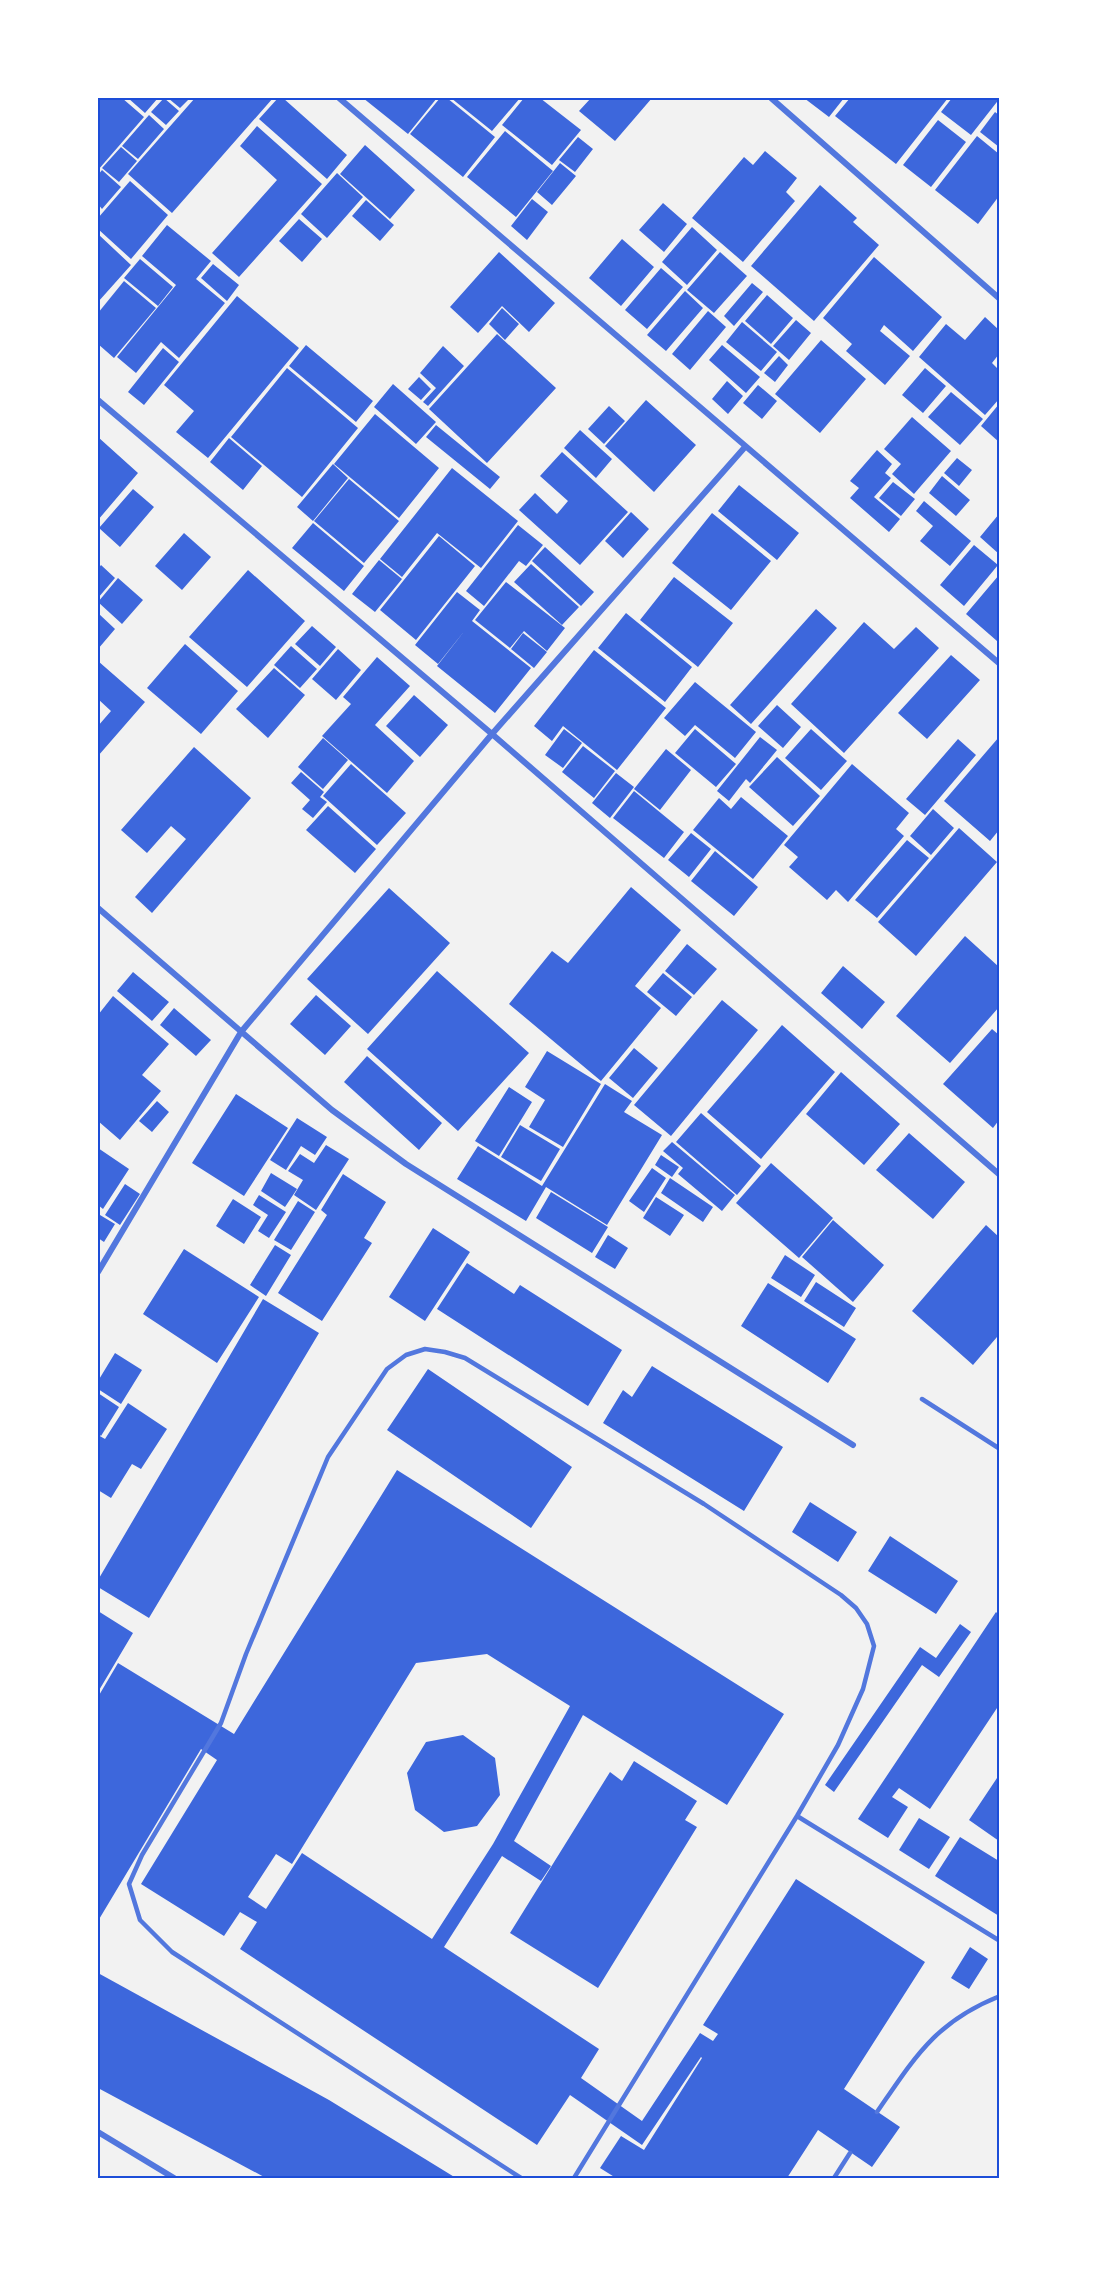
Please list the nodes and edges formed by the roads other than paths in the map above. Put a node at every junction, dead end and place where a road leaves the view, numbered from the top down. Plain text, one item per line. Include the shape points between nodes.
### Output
1 (339, 98) edge
2 (771, 98) edge
3 (999, 299) edge
4 (98, 400) edge
5 (745, 447) junction
6 (999, 664) edge
7 (492, 734) junction
8 (98, 908) edge
9 (241, 1032) junction
10 (999, 1175) edge
11 (98, 1272) edge
12 (922, 1400) dead end
13 (853, 1445) dead end
14 (999, 1449) edge
15 (797, 1816) junction
16 (999, 1941) edge
17 (999, 1996) edge
18 (877, 2112) dead end
19 (98, 2132) edge
20 (850, 2153) dead end
21 (174, 2178) edge
22 (521, 2178) edge
23 (574, 2178) edge
24 (834, 2178) edge

1 - 5 street
2 - 3 street
4 - 7 street
5 - 6 street
5 - 7 street
7 - 9 street
7 - 10 street
8 - 9 street
9 - 11 street
9 - 13 street via 332,1110 406,1164
12 - 14 lane
15 - 16 lane
15 - 22 lane via 838,1744 871,1665 874,1646 867,1624 856,1608 704,1504 465,1358 425,1349 406,1355 387,1369 328,1457 221,1723 142,1855 129,1884 140,1920 172,1952
15 - 23 lane
17 - 18 lane via 975,2006 932,2037
19 - 21 street
20 - 24 lane

